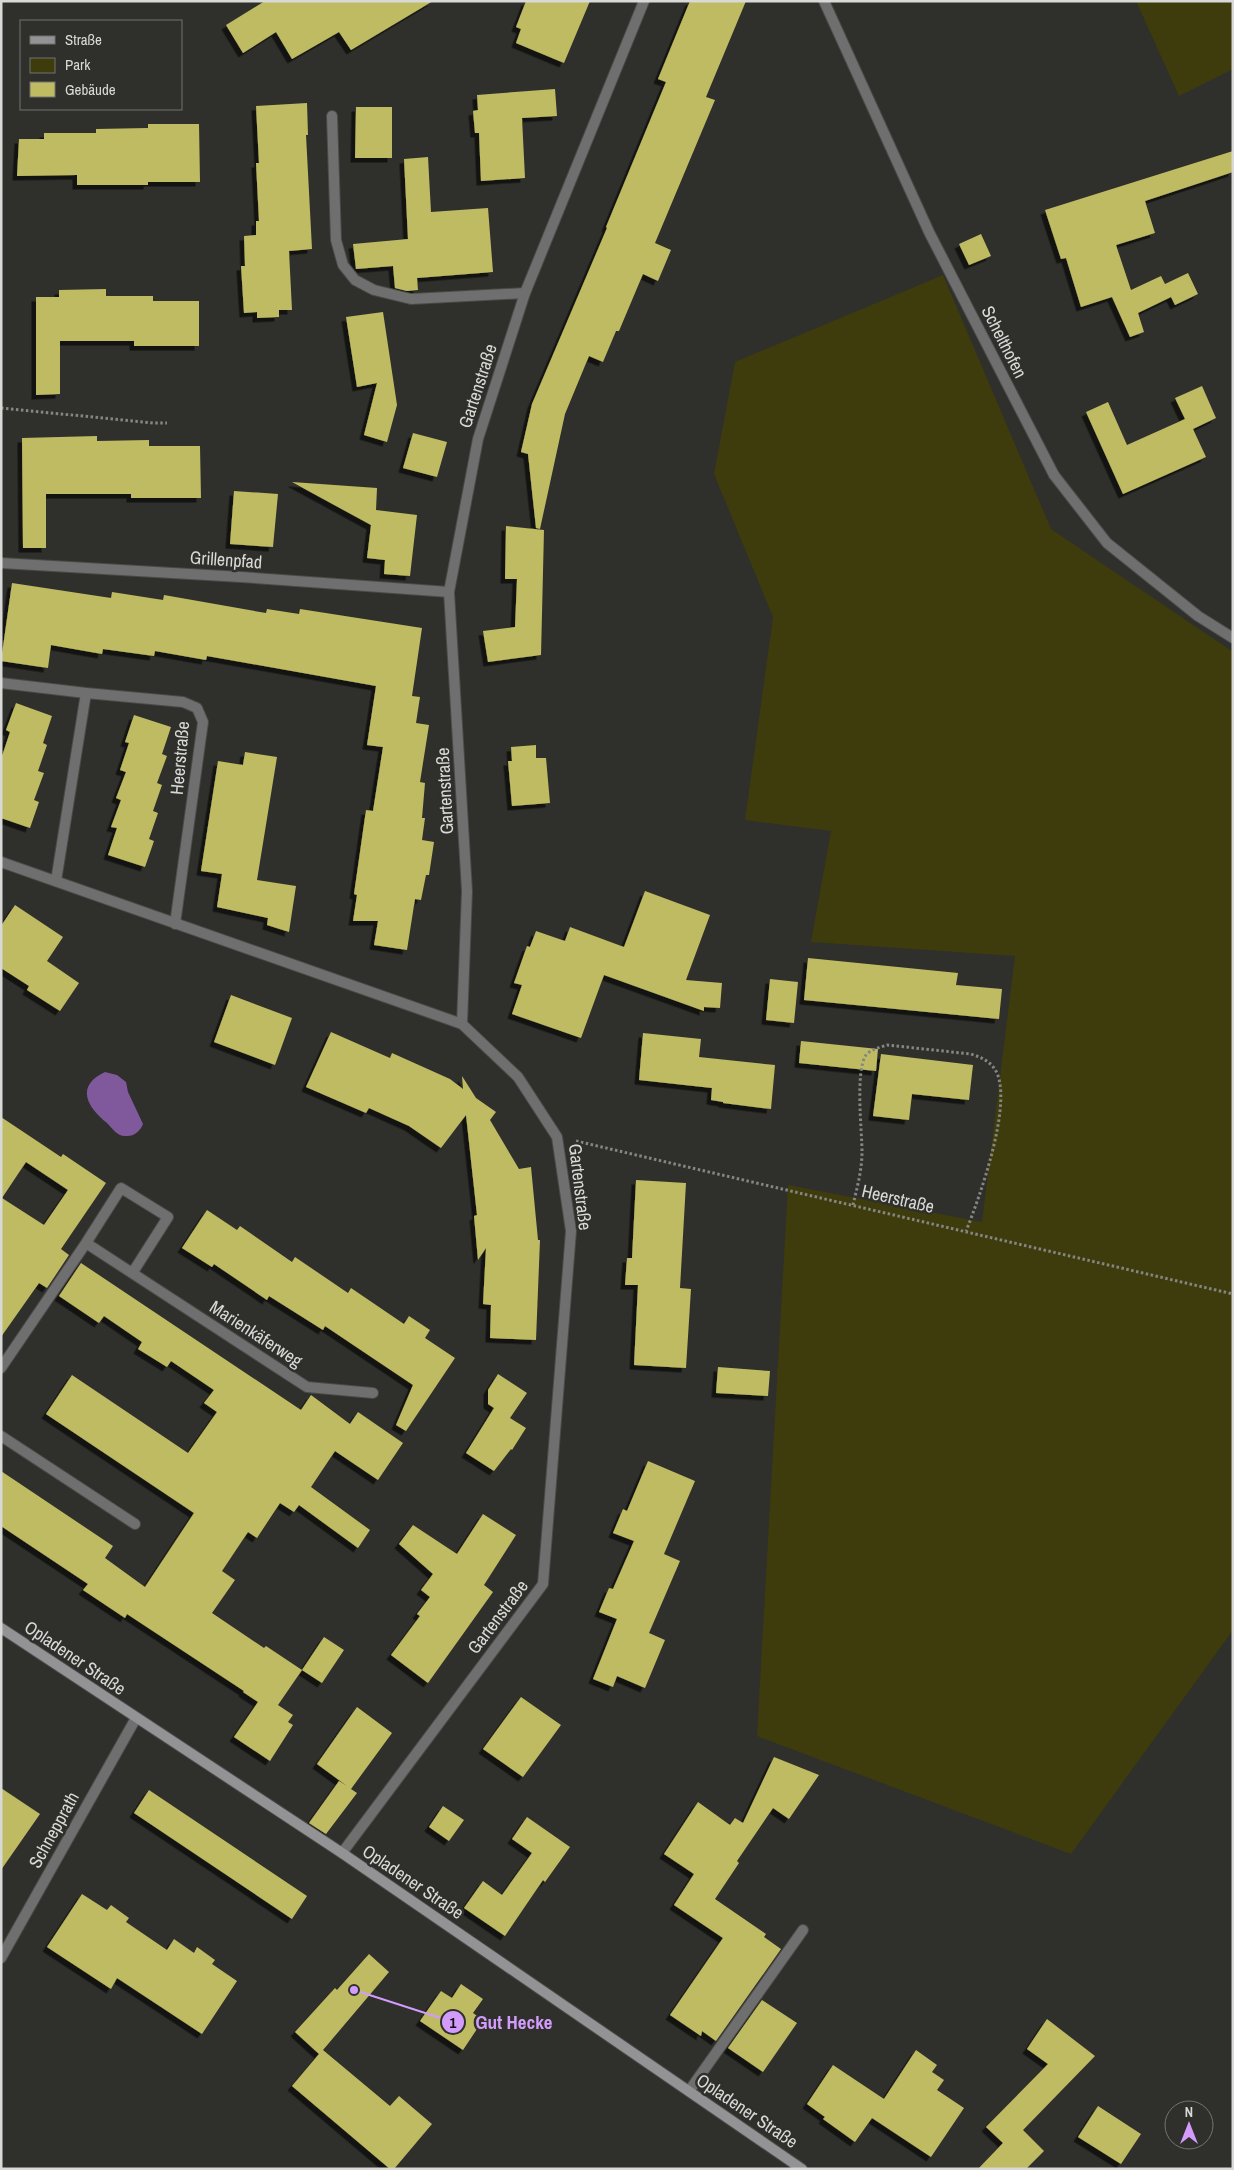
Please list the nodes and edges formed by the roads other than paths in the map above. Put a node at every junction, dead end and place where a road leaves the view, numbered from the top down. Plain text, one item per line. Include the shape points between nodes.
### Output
1 (644, 1) edge
2 (824, 1) edge
3 (332, 116) dead end
4 (524, 294) junction
5 (1, 563) edge
6 (449, 592) junction
7 (1233, 638) edge
8 (1, 683) edge
9 (86, 693) junction
10 (1, 862) edge
11 (56, 882) junction
12 (175, 924) junction
13 (462, 1024) junction
14 (86, 1243) junction
15 (133, 1272) junction
16 (1, 1368) edge
17 (373, 1394) dead end
18 (1, 1436) edge
19 (135, 1524) dead end
20 (1, 1628) edge
21 (136, 1718) junction
22 (342, 1854) junction
23 (803, 1930) dead end
24 (1, 1958) edge
25 (689, 2091) junction
26 (802, 2169) edge

1 - 4 street, Gartenstraße
2 - 7 street, Schelthofen via 929,232 1054,475 1107,543 1198,616
3 - 4 street via 336,240 343,265 355,280 374,290 411,299
4 - 6 street, Gartenstraße via 478,439
5 - 6 street, Grillenpfad
6 - 13 street, Gartenstraße via 466,891
8 - 9 street, Heerstraße
9 - 11 street
9 - 12 street, Heerstraße via 183,702 197,708 203,722
10 - 11 street
11 - 12 street
12 - 13 street
13 - 22 street, Gartenstraße via 518,1077 557,1136 571,1230 543,1584
14 - 15 street, Marienkäferweg
14 - 15 street via 121,1188 168,1217
14 - 16 street
15 - 17 street, Marienkäferweg via 307,1387
18 - 19 street
20 - 21 main road, Opladener Straße
21 - 22 main road, Opladener Straße
21 - 24 street, Schnepprath
22 - 25 main road, Opladener Straße
23 - 25 street
25 - 26 main road, Opladener Straße

